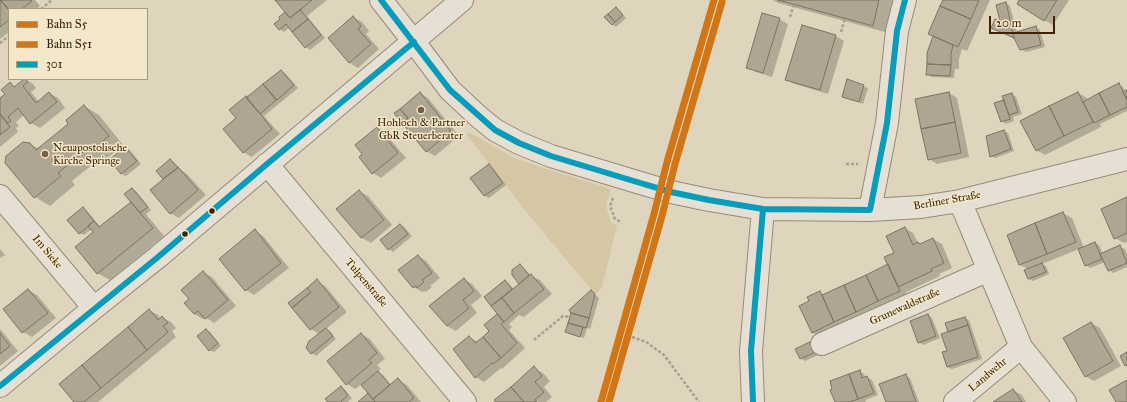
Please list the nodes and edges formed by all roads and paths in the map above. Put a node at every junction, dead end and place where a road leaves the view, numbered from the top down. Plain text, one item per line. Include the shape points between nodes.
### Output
1 (52, 0) edge
2 (381, 0) edge
3 (462, 0) edge
4 (905, 0) edge
5 (794, 4) dead end
6 (43, 8) edge
7 (790, 17) dead end
8 (845, 18) dead end
9 (841, 32) dead end
10 (8, 37) edge
11 (414, 42) junction
12 (0, 43) edge
13 (1127, 159) edge
14 (267, 164) junction
15 (614, 193) dead end
16 (0, 196) edge
17 (960, 201) junction
18 (763, 209) junction
19 (870, 210) junction
20 (621, 222) dead end
21 (989, 270) junction
22 (94, 308) junction
23 (570, 318) dead end
24 (632, 337) dead end
25 (534, 340) dead end
26 (822, 344) dead end
27 (1021, 347) junction
28 (0, 386) edge
29 (465, 402) edge
30 (699, 402) edge
31 (752, 402) edge
32 (955, 402) edge
33 (1065, 402) edge

1 - 6 path
2 - 11 street, Berliner Straße
3 - 11 street
4 - 19 street via 897,31 887,123
5 - 7 path
8 - 9 path
10 - 12 path
11 - 14 street
11 - 18 street, Berliner Straße via 450,90 495,130 519,143 551,156 671,192
13 - 17 street, Berliner Straße
14 - 22 street via 158,258
14 - 29 street, Tulpenstraße
15 - 20 path via 610,206 615,219
16 - 22 street, Im Sieke
17 - 19 street, Berliner Straße via 921,207
17 - 21 street
18 - 19 street, Berliner Straße
18 - 31 street via 751,351
21 - 26 street, Grunewaldstraße
21 - 27 street
22 - 28 street
23 - 25 path via 564,316
24 - 30 path via 646,342 664,355
27 - 32 street, Landwehr
27 - 33 street

